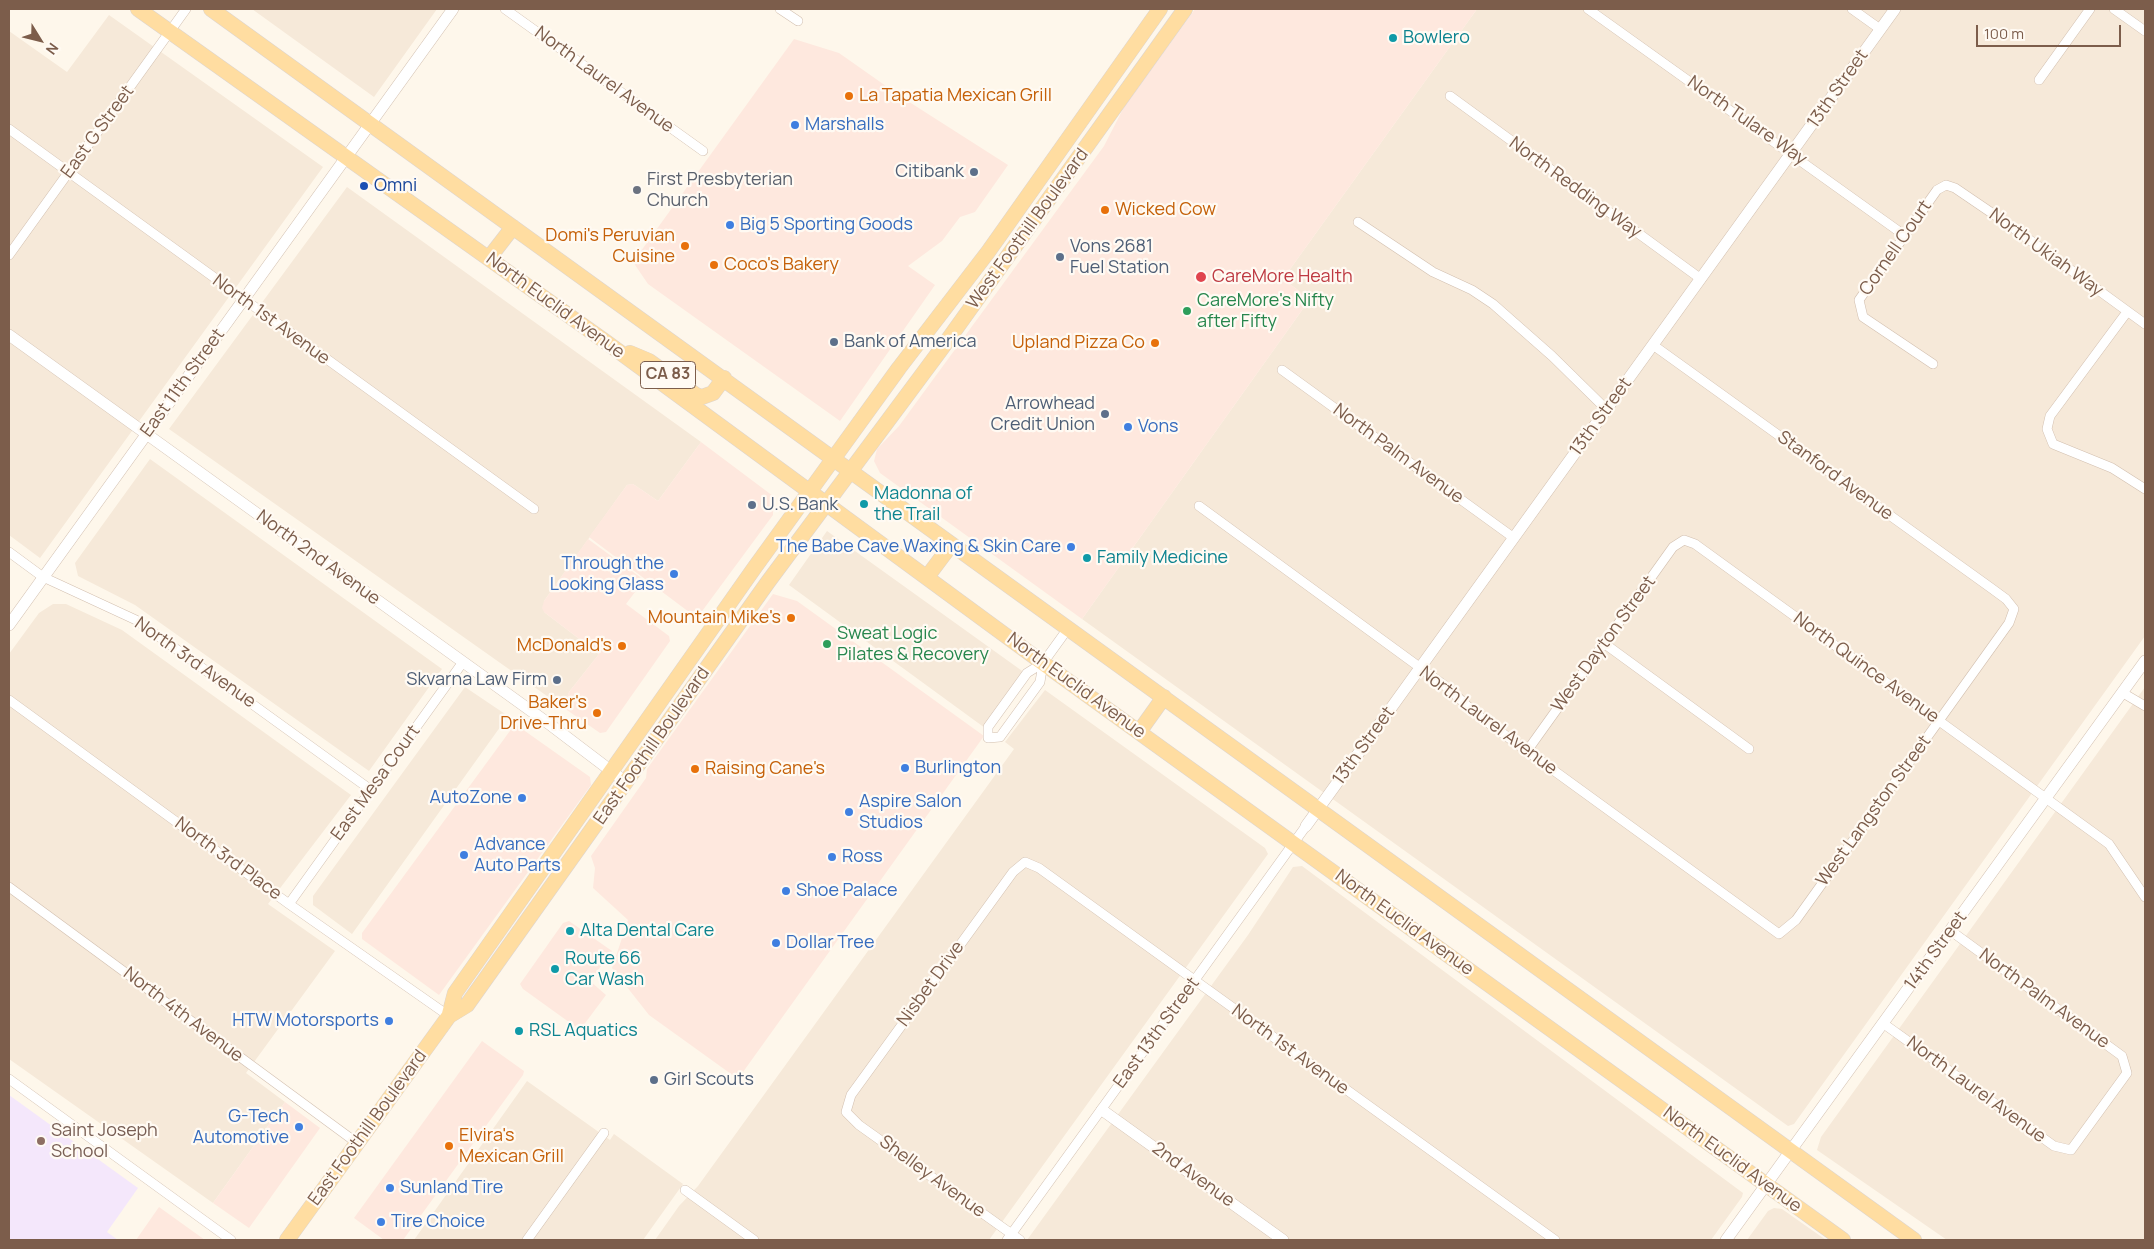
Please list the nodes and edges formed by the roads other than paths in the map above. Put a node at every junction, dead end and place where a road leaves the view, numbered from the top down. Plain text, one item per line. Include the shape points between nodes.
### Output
1 (138, 9) edge
2 (186, 9) edge
3 (211, 9) edge
4 (453, 9) edge
5 (505, 9) edge
6 (780, 9) edge
7 (1160, 9) edge
8 (1185, 9) edge
9 (1588, 9) edge
10 (1852, 9) edge
11 (1895, 9) edge
12 (2090, 9) edge
13 (2114, 9) edge
14 (798, 22) dead end
15 (1880, 29) junction
16 (2145, 31) edge
17 (170, 32) junction
18 (2039, 80) dead end
19 (1450, 96) dead end
20 (370, 124) junction
21 (9, 129) edge
22 (703, 151) dead end
23 (1792, 154) junction
24 (345, 158) junction
25 (68, 172) junction
26 (1044, 174) junction
27 (1946, 185) joint
28 (1358, 222) dead end
29 (513, 227) junction
30 (1904, 235) junction
31 (9, 254) edge
32 (489, 258) junction
33 (1001, 267) junction
34 (1701, 279) junction
35 (243, 299) junction
36 (2128, 312) junction
37 (2145, 324) edge
38 (9, 335) edge
39 (606, 342) junction
40 (1653, 345) junction
41 (1933, 364) dead end
42 (1282, 370) dead end
43 (724, 378) junction
44 (1606, 409) junction
45 (146, 434) junction
46 (834, 460) junction
47 (851, 472) junction
48 (2145, 489) edge
49 (810, 490) junction
50 (826, 502) junction
51 (1199, 506) dead end
52 (534, 509) dead end
53 (1514, 538) junction
54 (1684, 540) joint
55 (951, 545) junction
56 (9, 552) edge
57 (43, 577) junction
58 (927, 577) junction
59 (2014, 609) joint
60 (9, 625) edge
61 (1068, 627) junction
62 (1605, 644) junction
63 (2145, 661) edge
64 (464, 662) junction
65 (1043, 663) junction
66 (1420, 668) junction
67 (2122, 693) junction
68 (1164, 697) junction
69 (9, 700) edge
70 (2145, 706) edge
71 (1939, 720) junction
72 (1139, 732) junction
73 (1749, 749) dead end
74 (1527, 751) junction
75 (612, 772) junction
76 (627, 783) junction
77 (371, 790) junction
78 (2046, 798) junction
79 (1319, 808) junction
80 (1306, 826) joint
81 (1293, 844) junction
82 (1025, 862) joint
83 (9, 887) edge
84 (2145, 897) edge
85 (289, 904) junction
86 (1950, 931) junction
87 (1779, 934) joint
88 (1195, 980) junction
89 (449, 1016) junction
90 (1884, 1024) junction
91 (9, 1079) edge
92 (1102, 1110) junction
93 (846, 1112) joint
94 (604, 1133) dead end
95 (356, 1142) junction
96 (2070, 1150) joint
97 (1791, 1152) junction
98 (1767, 1185) junction
99 (685, 1190) dead end
100 (1009, 1237) edge
101 (231, 1240) edge
102 (287, 1240) edge
103 (527, 1240) edge
104 (754, 1240) edge
105 (1020, 1240) edge
106 (1283, 1240) edge
107 (1555, 1240) edge
108 (1726, 1240) edge
109 (1843, 1240) edge
110 (1914, 1240) edge

1 - 17 main road, North Euclid Avenue
2 - 17 street, East G Street
3 - 20 main road
4 - 20 street, East 11th Street
5 - 22 street, North Laurel Avenue
6 - 14 street
7 - 26 main road, West Foothill Boulevard
8 - 33 main road, West Foothill Boulevard
9 - 23 street, North Tulare Way
10 - 15 street
11 - 15 street, 13th Street
12 - 18 street
13 - 16 street
15 - 23 street, 13th Street
17 - 24 main road, North Euclid Avenue
17 - 25 street, East G Street
19 - 34 street, North Redding Way
20 - 24 street, East 11th Street
20 - 29 main road
21 - 25 street, North 1st Avenue
23 - 30 street, North Tulare Way
23 - 34 street, 13th Street
24 - 32 main road, North Euclid Avenue
24 - 35 street, East 11th Street
25 - 31 street, East G Street
25 - 35 street, North 1st Avenue
26 - 33 main road via 1037,198 998,254
26 - 46 main road, West Foothill Boulevard
27 - 30 street, Cornell Court via 1937,190
27 - 36 street, North Ukiah Way via 2005,222
28 - 44 street via 1434,272 1472,290 1492,304
29 - 32 main road
29 - 43 main road
30 - 41 street, Cornell Court via 1859,300 1863,317
32 - 39 main road, North Euclid Avenue
33 - 47 main road, West Foothill Boulevard
34 - 40 street, 13th Street
35 - 45 street, East 11th Street
35 - 52 street, North 1st Avenue
36 - 37 street, North Ukiah Way
36 - 48 street via 2050,416 2047,429 2053,444 2112,468
38 - 45 street, North 2nd Avenue
39 - 43 main road, CA 83 via 649,361 702,397 712,393
39 - 49 main road, North Euclid Avenue
40 - 44 street, 13th Street
40 - 59 street, Stanford Avenue via 1991,588
42 - 53 street, North Palm Avenue
43 - 46 main road
44 - 53 street, 13th Street
45 - 57 street, East 11th Street
45 - 64 street, North 2nd Avenue
46 - 47 main road
46 - 49 main road, East Foothill Boulevard
47 - 50 main road, East Foothill Boulevard
47 - 55 main road
49 - 50 main road, North Euclid Avenue
49 - 75 main road, East Foothill Boulevard
50 - 58 main road, North Euclid Avenue
50 - 76 main road, East Foothill Boulevard
51 - 66 street, North Laurel Avenue
53 - 66 street, 13th Street
54 - 62 street, West Dayton Street via 1673,547
54 - 71 street, North Quince Avenue
55 - 58 main road
55 - 61 main road
56 - 57 street, North 3rd Avenue
57 - 60 street, East 11th Street
57 - 77 street, North 3rd Avenue via 136,620
58 - 65 main road, North Euclid Avenue
59 - 71 street, West Langston Street via 2009,623
61 - 65 street
61 - 68 main road
62 - 73 street
62 - 74 street, West Dayton Street
63 - 67 street, 14th Street
64 - 75 street, North 2nd Avenue
64 - 77 street, East Mesa Court
65 - 65 street via 1028,673 988,727 988,738 1000,737 1040,682
65 - 72 main road, North Euclid Avenue
66 - 74 street, North Laurel Avenue
66 - 79 street, 13th Street
67 - 70 street
67 - 78 street, 14th Street
68 - 72 main road
68 - 79 main road
69 - 85 street, North 3rd Place
71 - 78 street, North Quince Avenue
71 - 87 street, West Langston Street via 1796,920
72 - 81 main road, North Euclid Avenue
74 - 87 street, North Laurel Avenue
75 - 76 street, North 2nd Avenue
75 - 89 main road, East Foothill Boulevard via 455,993
76 - 89 main road, East Foothill Boulevard via 467,1005
77 - 85 street, East Mesa Court
78 - 84 street, North Quince Avenue via 2109,844
78 - 86 street, 14th Street
79 - 80 street, 13th Street
79 - 97 main road
80 - 81 street, East 13th Street
81 - 88 street, East 13th Street
81 - 98 main road, North Euclid Avenue
82 - 88 street, North 1st Avenue via 1039,868
82 - 93 street, Nisbet Drive via 1013,872 851,1095
83 - 95 street, North 4th Avenue
85 - 89 street, North 3rd Place
86 - 90 street, 14th Street
86 - 96 street, North Palm Avenue via 2122,1056 2127,1073
88 - 92 street, East 13th Street
88 - 107 street, North 1st Avenue
89 - 95 main road, East Foothill Boulevard
90 - 96 street, North Laurel Avenue via 2054,1146
90 - 97 street, 14th Street
91 - 101 street
92 - 100 street, East 13th Street
92 - 106 street, 2nd Avenue
93 - 100 street, Shelley Avenue
94 - 103 street
95 - 102 main road, East Foothill Boulevard
97 - 98 street, 14th Street
97 - 110 main road
98 - 108 street, 14th Street
98 - 109 main road, North Euclid Avenue
99 - 104 street
100 - 105 street, Shelley Avenue

